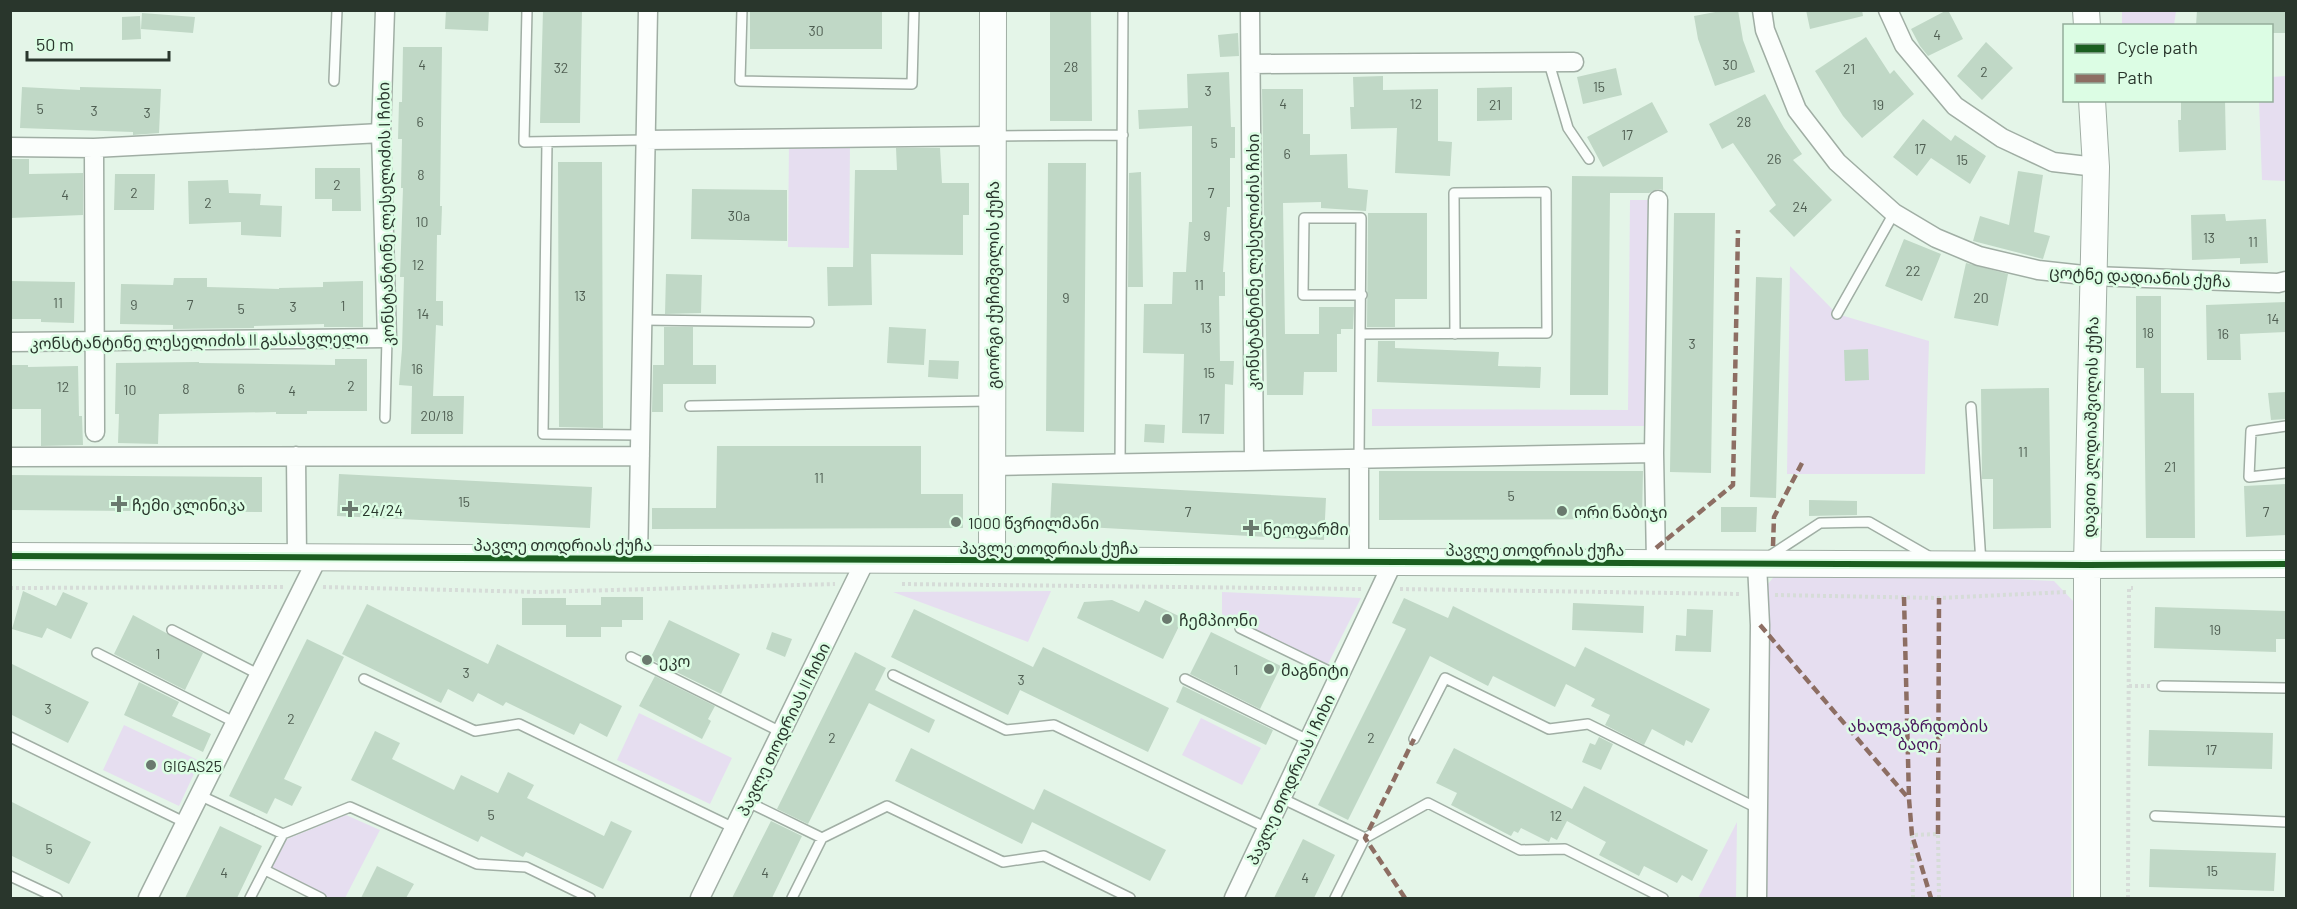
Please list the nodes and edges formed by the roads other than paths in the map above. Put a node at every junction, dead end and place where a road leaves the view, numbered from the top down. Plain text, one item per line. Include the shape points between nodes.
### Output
1 (337, 10) edge
2 (385, 10) edge
3 (527, 10) edge
4 (648, 10) edge
5 (742, 10) edge
6 (914, 10) edge
7 (993, 10) edge
8 (1124, 10) edge
9 (1250, 10) edge
10 (1762, 10) edge
11 (1888, 10) edge
12 (1574, 62) dead end
13 (1550, 63) junction
14 (1251, 64) junction
15 (334, 81) dead end
16 (2092, 102) edge
17 (381, 133) junction
18 (1122, 135) junction
19 (993, 136) junction
20 (645, 140) junction
21 (547, 142) junction
22 (10, 147) edge
23 (94, 148) junction
24 (1589, 159) dead end
25 (2096, 167) junction
26 (1658, 200) dead end
27 (1894, 213) junction
28 (2093, 276) junction
29 (2286, 281) edge
30 (1362, 295) junction
31 (1837, 314) dead end
32 (642, 320) junction
33 (809, 322) dead end
34 (1361, 334) junction
35 (1455, 334) junction
36 (387, 338) junction
37 (10, 342) edge
38 (95, 343) junction
39 (992, 400) junction
40 (690, 406) dead end
41 (1971, 407) dead end
42 (385, 418) dead end
43 (2286, 426) edge
44 (95, 432) dead end
45 (640, 435) junction
46 (1654, 453) junction
47 (296, 456) junction
48 (640, 456) junction
49 (10, 457) edge
50 (1359, 459) junction
51 (1254, 461) junction
52 (1120, 464) junction
53 (992, 466) junction
54 (2286, 473) edge
55 (10, 556) edge
56 (307, 557) junction
57 (638, 558) junction
58 (866, 559) junction
59 (992, 560) junction
60 (1359, 562) junction
61 (1393, 562) junction
62 (1656, 563) junction
63 (1757, 564) junction
64 (2286, 564) edge
65 (1943, 565) junction
66 (1981, 565) junction
67 (2087, 566) junction
68 (1240, 628) dead end
69 (171, 630) dead end
70 (97, 653) dead end
71 (631, 657) dead end
72 (260, 675) junction
73 (893, 675) dead end
74 (1339, 676) junction
75 (364, 679) dead end
76 (1185, 679) dead end
77 (2162, 686) road end
78 (2286, 688) edge
79 (236, 723) junction
80 (782, 732) junction
81 (10, 737) edge
82 (1414, 739) dead end
83 (1308, 740) junction
84 (200, 795) junction
85 (1281, 798) junction
86 (748, 802) junction
87 (1757, 808) junction
88 (2155, 816) dead end
89 (2286, 822) edge
90 (186, 823) junction
91 (734, 828) junction
92 (1267, 828) junction
93 (283, 834) junction
94 (822, 838) junction
95 (1365, 838) junction
96 (265, 870) junction
97 (10, 876) edge
98 (57, 898) edge
99 (148, 898) edge
100 (250, 898) edge
101 (321, 898) edge
102 (590, 898) edge
103 (700, 898) edge
104 (792, 898) edge
105 (1130, 898) edge
106 (1234, 898) edge
107 (1335, 898) edge
108 (1663, 898) edge
109 (1757, 898) edge
110 (2087, 898) edge

1 - 15 lane
2 - 17 street, კონსტანტინე ლესელიძის I ჩიხი
3 - 21 lane via 524,142
4 - 20 street
5 - 6 lane via 740,81 912,84
7 - 19 street, გიორგი ქუჩიშვილის ქუჩა
8 - 18 lane
9 - 14 street, კონსტანტინე ლესელიძის ჩიხი
10 - 27 street, ცოტნე დადიანის ქუჩა via 1765,30 1797,110 1837,162
11 - 25 street via 1904,45 1955,106 2002,138 2053,162
12 - 13 street
13 - 14 street
13 - 24 lane via 1568,128
14 - 51 street, კონსტანტინე ლესელიძის ჩიხი
16 - 25 street, დავით კლდიაშვილის ქუჩა
17 - 23 street
17 - 36 street, კონსტანტინე ლესელიძის I ჩიხი
18 - 19 lane
18 - 52 lane
19 - 20 street
19 - 39 street, გიორგი ქუჩიშვილის ქუჩა
20 - 21 lane
20 - 32 street
21 - 45 lane via 543,434
22 - 23 street
23 - 38 street
25 - 28 street, დავით კლდიაშვილის ქუჩა
26 - 46 street
27 - 28 street, ცოტნე დადიანის ქუჩა via 1936,238 1979,256 2038,270
27 - 31 lane
28 - 29 street, ცოტნე დადიანის ქუჩა
28 - 67 street, დავით კლდიაშვილის ქუჩა
30 - 30 lane via 1361,218 1304,218 1303,295
30 - 34 lane
32 - 33 lane
32 - 45 street
34 - 35 lane
34 - 50 lane
35 - 35 lane via 1547,333 1546,192 1454,193
36 - 38 street, კონსტანტინე ლესელიძის II გასასვლელი
36 - 42 lane, კონსტანტინე ლესელიძის I ჩიხი
37 - 38 street, კონსტანტინე ლესელიძის II გასასვლელი
38 - 44 street
39 - 40 lane
39 - 53 street, გიორგი ქუჩიშვილის ქუჩა
41 - 66 lane
43 - 54 lane via 2251,431 2249,477
45 - 48 street
46 - 50 street
46 - 62 street
47 - 48 street
47 - 49 street
47 - 56 street
48 - 57 street
50 - 51 street
50 - 60 street
51 - 52 street
52 - 53 street
53 - 59 street, გიორგი ქუჩიშვილის ქუჩა
55 - 56 street, პავლე თოდრიას ქუჩა
56 - 57 street, პავლე თოდრიას ქუჩა
56 - 72 street via 304,587
57 - 58 street, პავლე თოდრიას ქუჩა
58 - 59 street, პავლე თოდრიას ქუჩა
58 - 80 street, პავლე თოდრიას II ჩიხი
59 - 60 street, პავლე თოდრიას ქუჩა
60 - 61 street, პავლე თოდრიას ქუჩა
61 - 62 street, პავლე თოდრიას ქუჩა
61 - 74 street, პავლე თოდრიას I ჩიხი
62 - 63 street, პავლე თოდრიას ქუჩა
63 - 65 street, პავლე თოდრიას ქუჩა
63 - 65 lane via 1820,524 1869,522
63 - 87 street
64 - 67 street, პავლე თოდრიას ქუჩა
65 - 66 street, პავლე თოდრიას ქუჩა
66 - 67 street, პავლე თოდრიას ქუჩა
67 - 110 street, დავით კლდიაშვილის ქუჩა
68 - 74 lane
69 - 72 lane
70 - 79 lane
71 - 80 lane
72 - 79 street
73 - 92 lane via 1006,730 1054,725
74 - 83 street, პავლე თოდრიას I ჩიხი
75 - 91 lane via 475,731 519,724
76 - 83 lane
77 - 78 lane
79 - 84 street
80 - 86 street, პავლე თოდრიას II ჩიხი
81 - 90 lane
82 - 87 lane via 1445,678 1549,729 1588,724
83 - 85 street, პავლე თოდრიას I ჩიხი
84 - 90 street
84 - 93 lane
85 - 92 street, პავლე თოდრიას I ჩიხი
85 - 95 lane
86 - 91 street, პავლე თოდრიას II ჩიხი
86 - 94 lane
87 - 109 street
88 - 89 lane
90 - 99 street
91 - 103 street, პავლე თოდრიას II ჩიხი
92 - 106 street, პავლე თოდრიას I ჩიხი
93 - 96 lane
93 - 102 lane via 350,807 477,864 526,867
94 - 104 lane
94 - 105 lane via 887,806 1003,862 1044,856
95 - 107 lane
95 - 108 lane via 1428,803 1520,850 1565,849
96 - 100 lane
96 - 101 lane
97 - 98 lane

